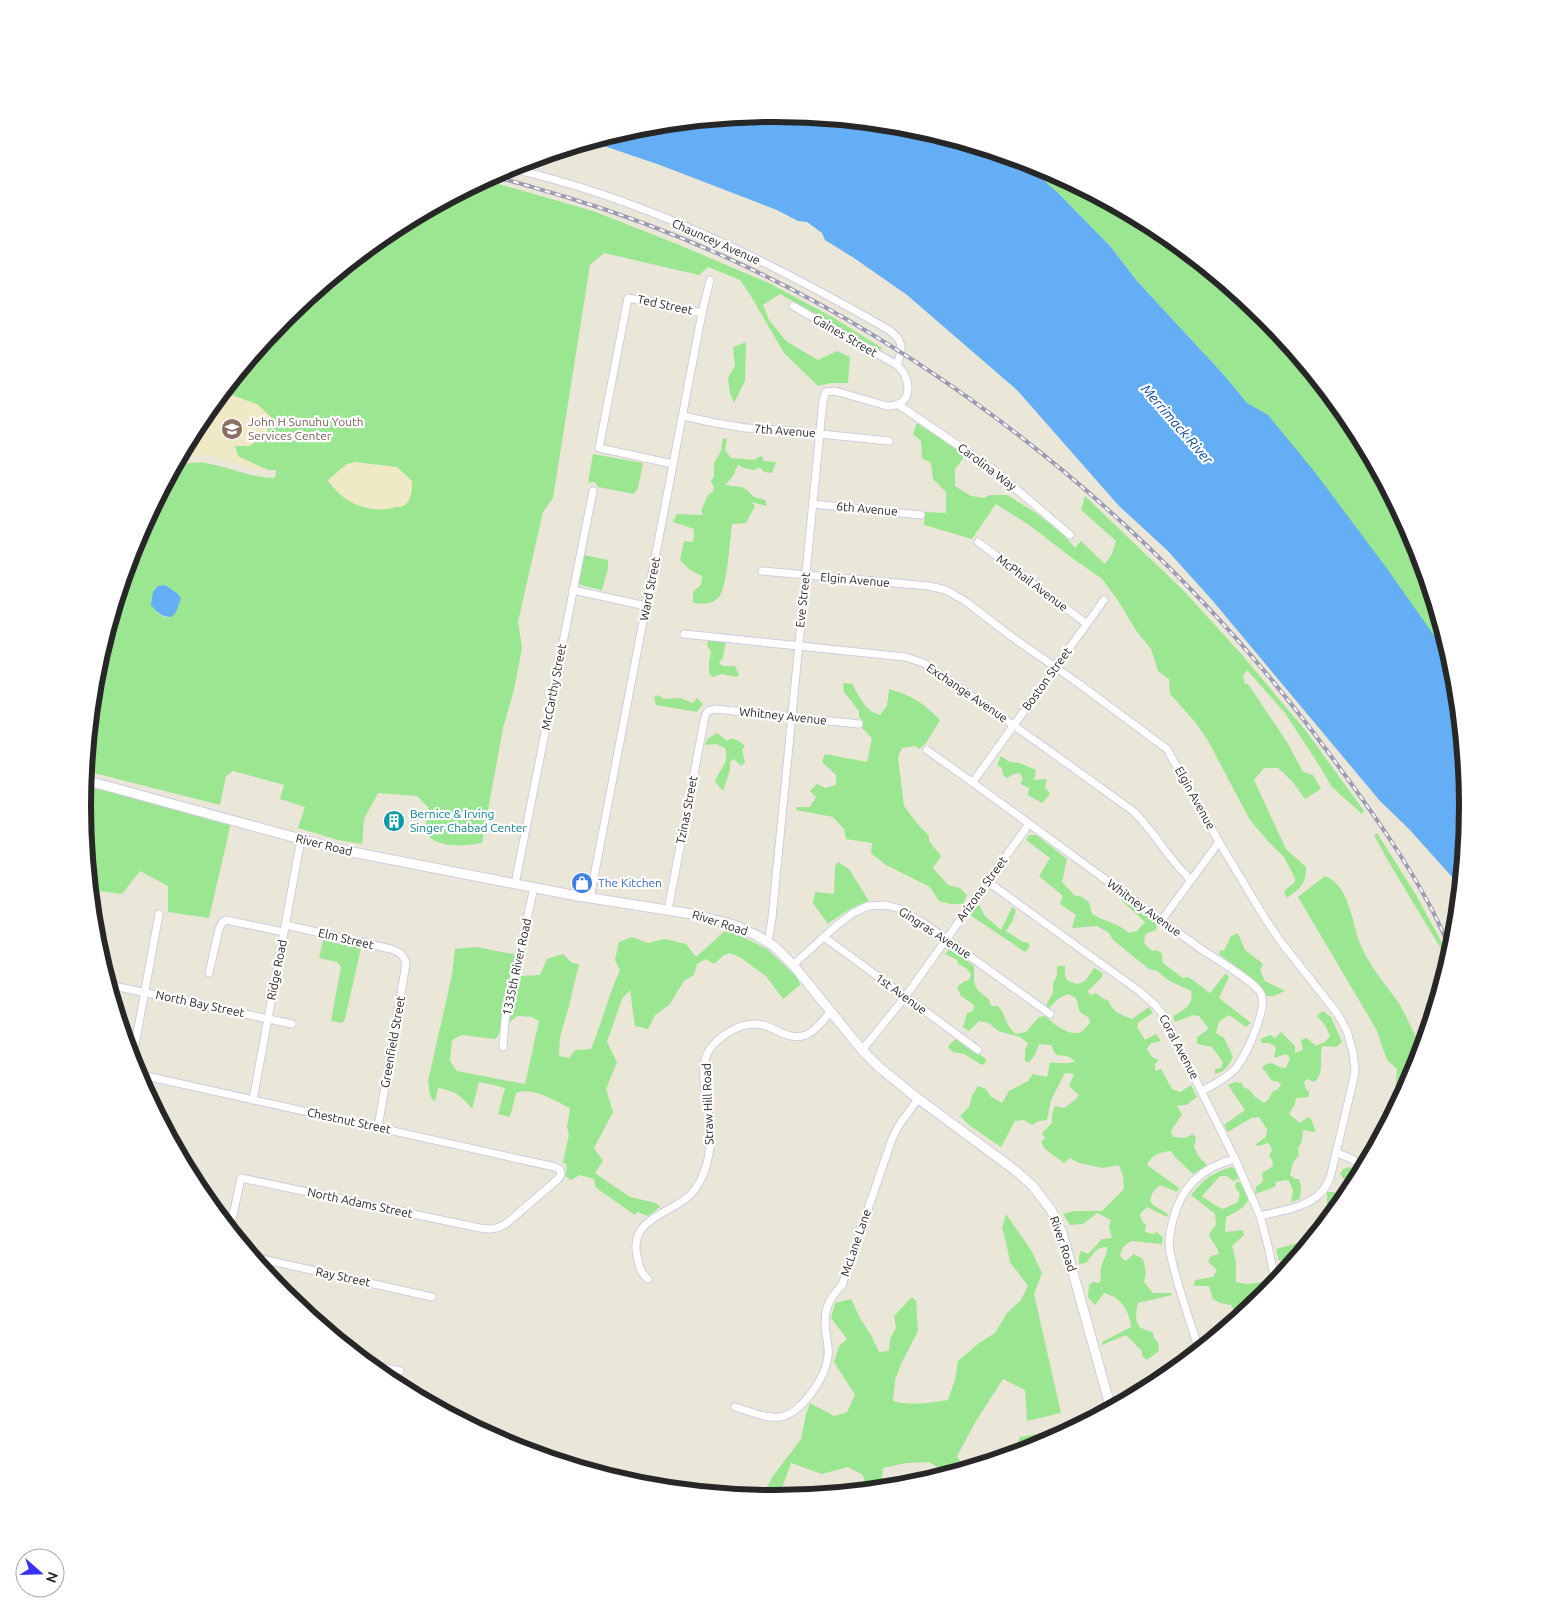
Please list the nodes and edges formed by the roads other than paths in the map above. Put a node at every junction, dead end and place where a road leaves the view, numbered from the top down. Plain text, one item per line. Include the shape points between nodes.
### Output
1 (521, 171) edge
2 (710, 280) dead end
3 (793, 306) dead end
4 (702, 313) junction
5 (897, 364) junction
6 (899, 404) junction
7 (683, 416) junction
8 (820, 433) junction
9 (889, 441) dead end
10 (673, 464) junction
11 (593, 491) dead end
12 (813, 504) junction
13 (921, 514) dead end
14 (1070, 535) dead end
15 (978, 542) dead end
16 (762, 571) dead end
17 (805, 576) junction
18 (573, 590) junction
19 (1104, 600) dead end
20 (646, 606) junction
21 (1087, 624) junction
22 (684, 634) dead end
23 (798, 646) junction
24 (1056, 667) junction
25 (708, 711) joint
26 (792, 717) junction
27 (859, 724) dead end
28 (1014, 725) junction
29 (927, 750) dead end
30 (92, 782) edge
31 (973, 782) junction
32 (1029, 824) junction
33 (301, 839) junction
34 (1219, 842) junction
35 (1191, 880) junction
36 (988, 882) junction
37 (515, 884) junction
38 (534, 887) junction
39 (590, 898) junction
40 (668, 910) junction
41 (159, 914) dead end
42 (1161, 921) junction
43 (285, 928) junction
44 (824, 937) junction
45 (946, 939) junction
46 (768, 942) junction
47 (404, 956) joint
48 (793, 965) junction
49 (209, 973) dead end
50 (116, 987) edge
51 (145, 993) junction
52 (905, 997) junction
53 (831, 1012) junction
54 (1050, 1014) dead end
55 (268, 1018) junction
56 (292, 1024) dead end
57 (135, 1045) edge
58 (503, 1047) dead end
59 (862, 1050) junction
60 (978, 1050) dead end
61 (147, 1076) edge
62 (1202, 1091) junction
63 (918, 1099) junction
64 (253, 1100) junction
65 (378, 1127) junction
66 (1337, 1153) junction
67 (1234, 1159) junction
68 (1359, 1163) edge
69 (1260, 1216) junction
70 (232, 1221) edge
71 (480, 1228) joint
72 (262, 1259) edge
73 (1274, 1275) edge
74 (648, 1279) dead end
75 (432, 1297) dead end
76 (1196, 1346) edge
77 (385, 1368) edge
78 (400, 1371) dead end
79 (1109, 1403) edge
80 (735, 1407) dead end

1 - 5 street, Chauncey Avenue via 601,194 694,230 801,282 889,330 901,346
2 - 4 street, Ward Street
3 - 5 street, Gaines Street
4 - 7 street, Ward Street
4 - 10 street, Ted Street via 628,298 599,448
5 - 6 street via 904,374 908,391
6 - 8 street, Eve Street via 887,406 835,391 826,392
6 - 14 street, Carolina Way via 994,470
7 - 8 street, 7th Avenue via 746,428
7 - 10 street, Ward Street
8 - 9 street, 7th Avenue
8 - 12 street, Eve Street
10 - 20 street, Ward Street
11 - 18 street, McCarthy Street
12 - 13 street, 6th Avenue
12 - 17 street, Eve Street
15 - 21 street, McPhail Avenue
16 - 17 street, Elgin Avenue
17 - 23 street, Eve Street
17 - 24 street, Elgin Avenue via 946,590
18 - 20 street
18 - 37 street, McCarthy Street
19 - 21 street, Boston Street
20 - 39 street, Ward Street
21 - 24 street, Boston Street
22 - 23 street, Exchange Avenue
23 - 26 street, Eve Street
23 - 28 street, Exchange Avenue via 905,657 924,663
24 - 28 street, Boston Street
24 - 34 street, Elgin Avenue via 1167,749
25 - 26 street, Whitney Avenue
25 - 40 street, Tzinas Street
26 - 27 street, Whitney Avenue
26 - 46 street, Eve Street
28 - 31 street, Boston Street
28 - 35 street, Exchange Avenue via 1132,811
29 - 31 street, Whitney Avenue
30 - 33 street, River Road
31 - 32 street, Whitney Avenue
32 - 36 street, Arizona Street
32 - 42 street, Whitney Avenue
33 - 37 street, River Road
33 - 43 street, Ridge Road
34 - 35 street
34 - 66 street, Elgin Avenue via 1266,920 1337,1012 1347,1031 1355,1071
35 - 42 street
36 - 45 street, Arizona Street
36 - 62 street, Coral Avenue via 1156,1005 1172,1028
37 - 38 street, River Road
38 - 39 street, River Road
38 - 58 street, 1335th River Road via 505,1020
39 - 40 street, River Road
40 - 46 street, River Road via 720,921
41 - 51 street
42 - 62 street, Whitney Avenue via 1253,984 1262,995 1262,1012 1239,1064 1230,1074
43 - 47 street, Elm Street via 391,949
43 - 49 street, Elm Street via 226,920 219,929
43 - 55 street, Ridge Road
44 - 45 street, Gingras Avenue via 853,913 878,904 893,906
44 - 48 street, Gingras Avenue
44 - 52 street, 1st Avenue
45 - 52 street, Arizona Street
45 - 54 street, Gingras Avenue
46 - 48 street, River Road
47 - 65 street, Greenfield Street via 406,964
48 - 53 street, River Road
50 - 51 street, North Bay Street
51 - 55 street, North Bay Street
51 - 57 street
52 - 59 street, Arizona Street
52 - 60 street, 1st Avenue
53 - 59 street, River Road
53 - 74 street, Straw Hill Road via 806,1035 788,1036 763,1025 748,1025 728,1032 712,1046 704,1065 709,1158 689,1196 649,1221 639,1232 636,1250 642,1273
55 - 56 street, North Bay Street
55 - 64 street, Ridge Road
59 - 63 street, River Road
61 - 64 street, Chestnut Street
62 - 67 street, Coral Avenue
63 - 79 street, River Road via 1024,1178 1051,1210 1067,1249
63 - 80 street, McLane Lane via 892,1140 842,1285 827,1306 824,1319 828,1356 816,1386 803,1404 780,1417
64 - 65 street, Chestnut Street
65 - 71 street, Chestnut Street via 560,1170 558,1178 507,1223 494,1229
66 - 68 street
66 - 69 street, Elgin Avenue via 1330,1178 1317,1197 1305,1204
67 - 69 street, Coral Avenue
67 - 76 street via 1206,1171 1190,1184 1179,1202 1170,1230 1174,1266
69 - 73 street, Coral Avenue
70 - 71 street, North Adams Street via 241,1178
72 - 75 street, Ray Street
77 - 78 street

